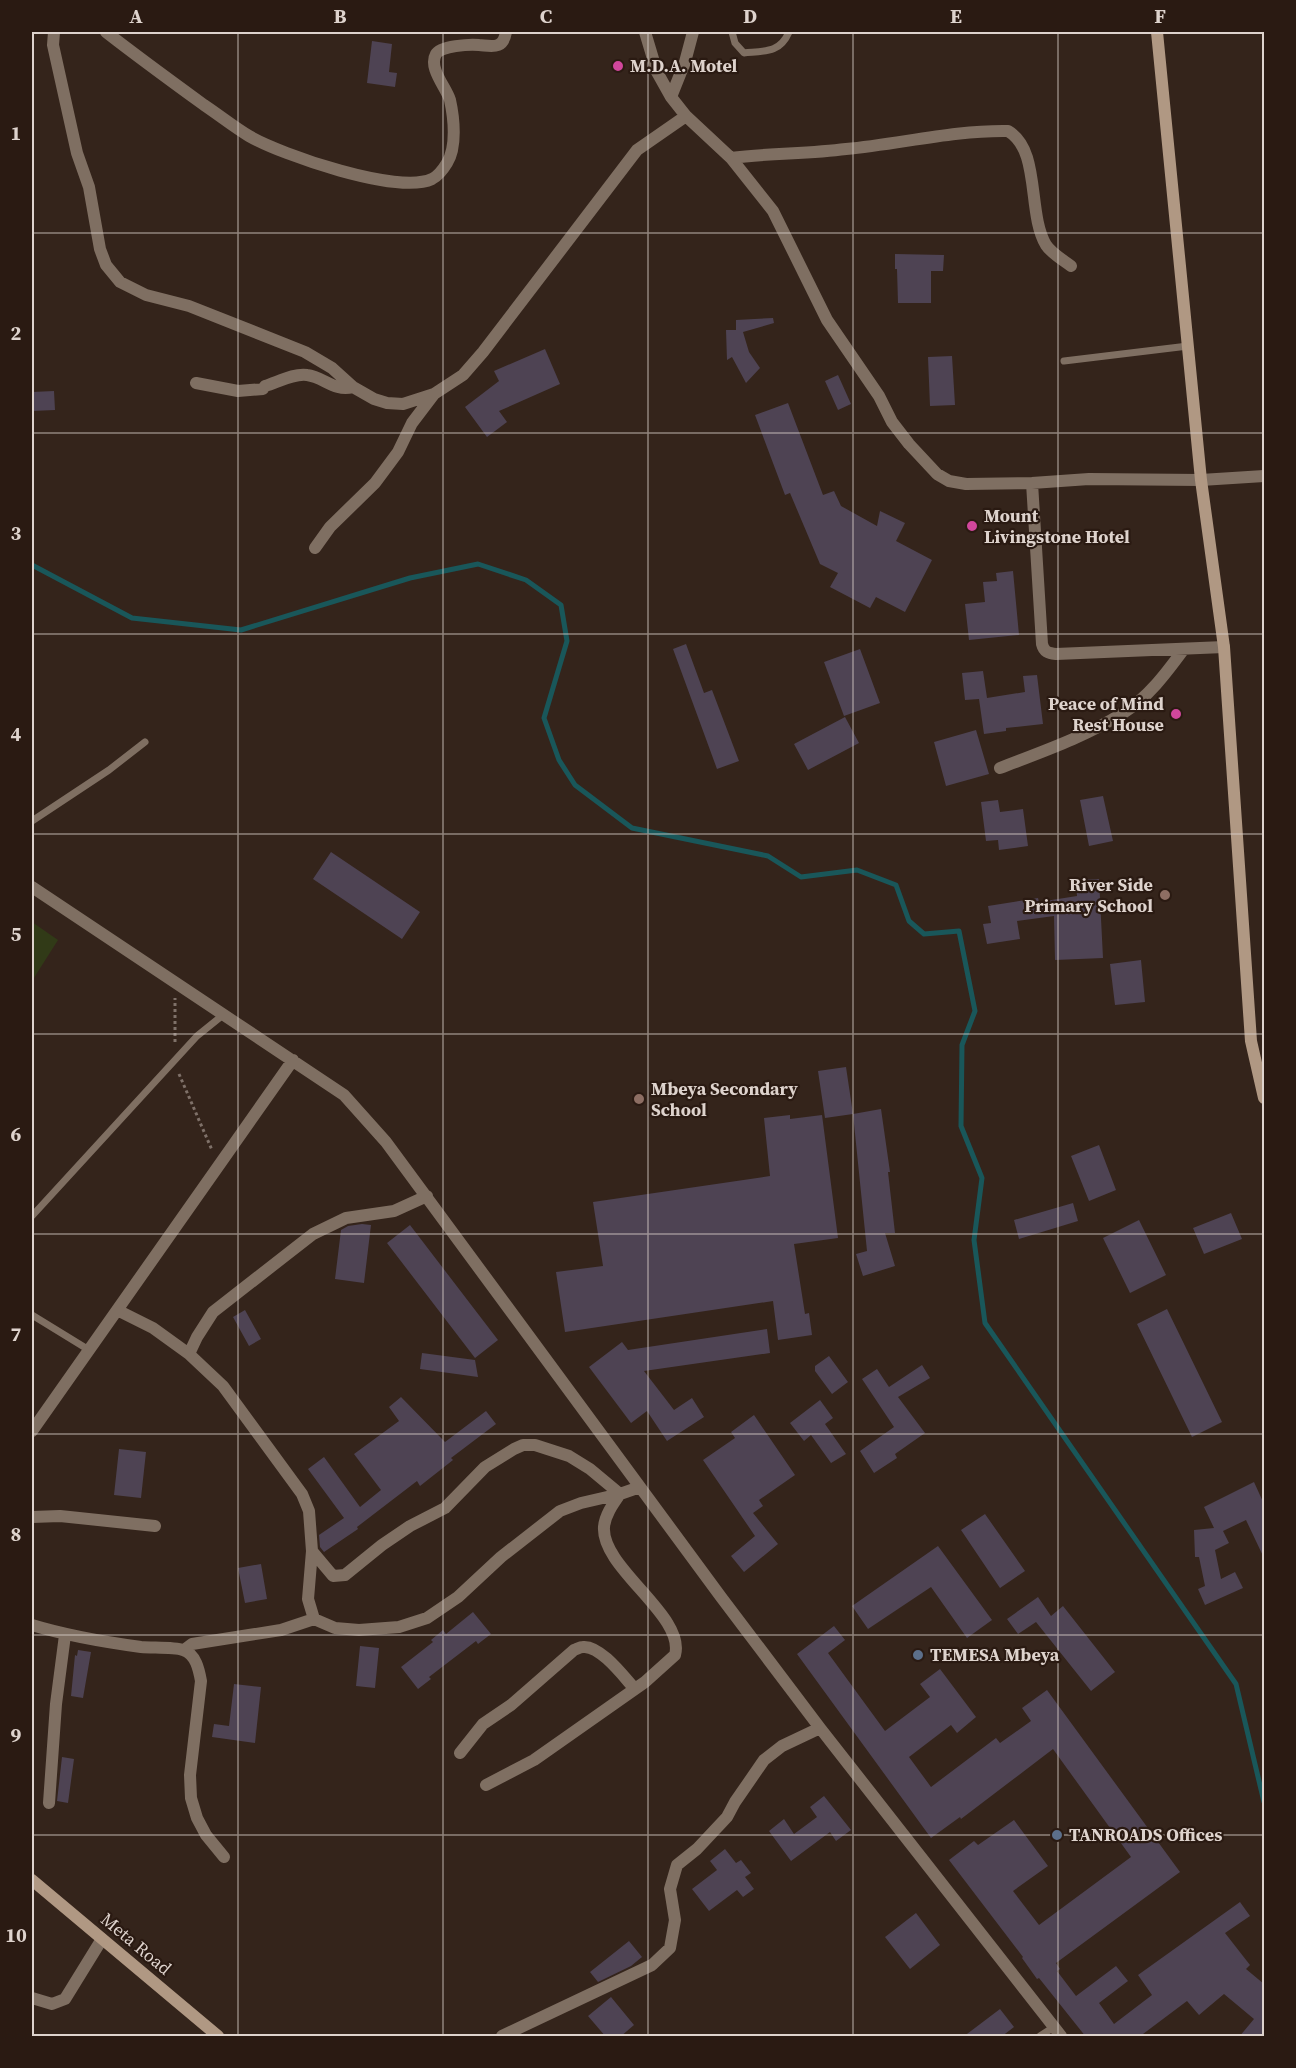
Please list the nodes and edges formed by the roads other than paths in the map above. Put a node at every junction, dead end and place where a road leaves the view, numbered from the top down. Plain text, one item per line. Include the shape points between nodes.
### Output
1 (54, 32) edge
2 (106, 32) edge
3 (506, 32) edge
4 (645, 32) edge
5 (693, 32) edge
6 (732, 32) edge
7 (789, 32) edge
8 (1157, 32) edge
9 (671, 97) junction
10 (686, 116) junction
11 (731, 158) junction
12 (1071, 266) dead end
13 (1188, 345) junction
14 (1064, 361) dead end
15 (196, 383) dead end
16 (353, 387) junction
17 (434, 394) junction
18 (1264, 476) edge
19 (1201, 480) junction
20 (1032, 483) junction
21 (315, 548) dead end
22 (1224, 647) junction
23 (1184, 649) junction
24 (145, 742) dead end
25 (999, 768) dead end
26 (32, 821) edge
27 (32, 887) edge
28 (223, 1016) junction
29 (293, 1060) junction
30 (1264, 1098) edge
31 (427, 1196) junction
32 (32, 1216) edge
33 (117, 1310) junction
34 (32, 1315) edge
35 (89, 1350) junction
36 (189, 1354) junction
37 (32, 1431) edge
38 (640, 1486) junction
39 (620, 1494) junction
40 (32, 1517) edge
41 (155, 1526) dead end
42 (312, 1551) junction
43 (314, 1619) junction
44 (32, 1625) edge
45 (65, 1635) junction
46 (184, 1650) junction
47 (634, 1688) junction
48 (820, 1728) junction
49 (460, 1753) dead end
50 (486, 1785) dead end
51 (50, 1803) dead end
52 (224, 1857) dead end
53 (32, 1880) edge
54 (102, 1939) junction
55 (32, 1998) edge
56 (1057, 2032) edge
57 (218, 2037) edge
58 (502, 2037) edge
59 (1040, 2037) edge

1 - 16 street via 77,153 89,187 106,266 120,282 146,295 189,306 305,352
2 - 3 street via 250,136 305,160 378,180 414,182 436,177 451,156 450,100 435,69 435,54 442,48 477,44 492,47 501,43
4 - 9 street via 657,72
5 - 9 street
6 - 7 lane via 744,53 772,50 784,43
8 - 13 street
9 - 10 street
10 - 11 street
10 - 17 street via 637,150 483,352 463,375
11 - 12 street via 1008,131 1016,136 1026,155 1046,245
11 - 20 street via 773,212 827,320 879,396 892,422 916,452 949,481
13 - 14 lane
13 - 19 street
15 - 16 street via 238,391 263,389 309,375 340,389
16 - 17 street via 387,403 403,404
17 - 21 street via 375,483 330,527
18 - 19 street
19 - 20 street
19 - 22 street
20 - 23 street via 1044,650 1056,654
22 - 23 street
22 - 30 street via 1251,1041
23 - 25 street via 1154,687 1125,713
24 - 26 lane
27 - 28 street
28 - 29 street
28 - 32 lane via 175,1059
29 - 31 street via 344,1095 387,1142
29 - 33 street
31 - 36 street via 394,1211 346,1218 313,1234 213,1311
31 - 38 street
33 - 35 street
33 - 36 street via 153,1328
34 - 35 lane
35 - 37 street
36 - 42 street via 223,1386 302,1494 309,1511
38 - 39 street
38 - 48 street
39 - 42 street via 569,1456 535,1445 524,1446 485,1467 445,1508 410,1526 345,1575 328,1574
39 - 43 street via 560,1511 458,1597 427,1618 399,1627 359,1630 335,1628
39 - 47 street via 606,1520 605,1538 615,1558 666,1623 676,1650 670,1660
40 - 41 street via 60,1516
42 - 43 street via 308,1599
43 - 46 street via 258,1635 192,1644
44 - 45 street
45 - 46 street
45 - 51 street
46 - 52 street via 192,1656 201,1681 191,1798 206,1835
47 - 49 street via 593,1648 574,1650 483,1724
47 - 50 street via 534,1760
48 - 56 street
48 - 58 street via 782,1746 764,1760 728,1817 677,1865 670,1889 675,1920 670,1948 652,1965
53 - 54 street, Meta Road
54 - 55 street via 65,1999 52,2004
54 - 57 street, Meta Road
56 - 59 lane

